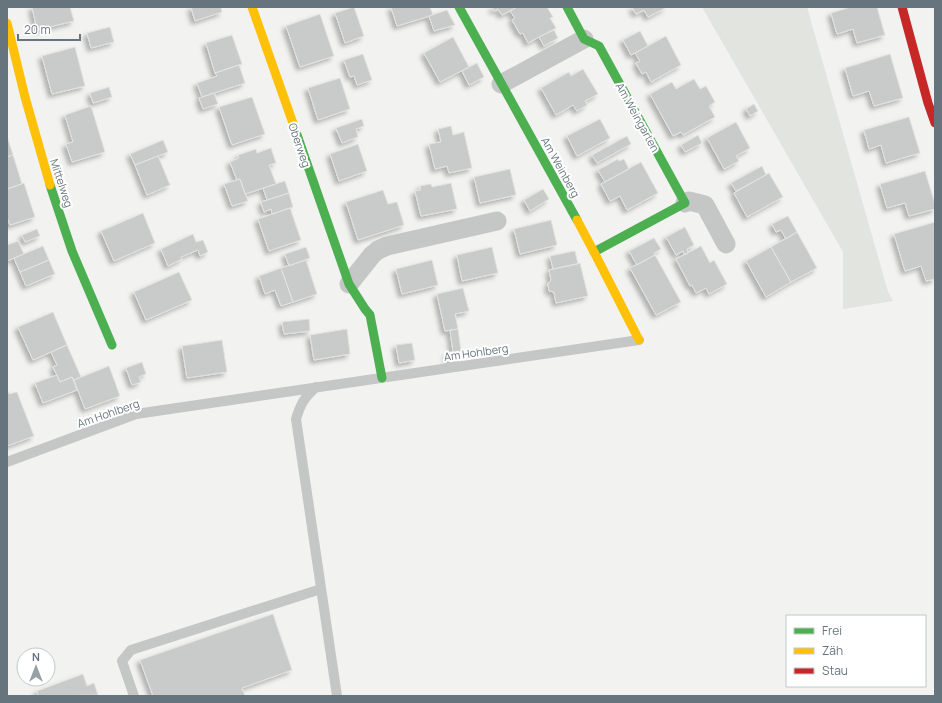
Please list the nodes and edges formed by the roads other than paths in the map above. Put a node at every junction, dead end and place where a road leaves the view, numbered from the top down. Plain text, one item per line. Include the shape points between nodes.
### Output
1 (252, 7) edge
2 (459, 7) edge
3 (567, 7) edge
4 (902, 7) edge
5 (7, 23) edge
6 (584, 38) junction
7 (501, 84) junction
8 (932, 102) edge
9 (935, 123) edge
10 (685, 203) junction
11 (497, 221) dead end
12 (726, 244) dead end
13 (594, 252) junction
14 (349, 284) junction
15 (639, 340) joint
16 (112, 345) dead end
17 (382, 378) junction
18 (316, 387) junction
19 (7, 462) edge
20 (321, 589) junction
21 (134, 696) edge
22 (337, 696) edge

1 - 14 street, Oberweg
2 - 7 street, Am Weinberg
3 - 6 street, Am Weingarten
4 - 8 street
5 - 16 street, Mittelweg via 37,143 61,220
6 - 7 street
6 - 10 street, Am Weingarten via 599,46
7 - 13 street, Am Weinberg
8 - 9 street
10 - 12 street via 689,201 705,205
10 - 13 street
11 - 14 street via 387,246 372,254
13 - 15 street, Am Weinberg
14 - 17 street, Oberweg via 370,315
15 - 17 lane, Am Hohlberg
17 - 18 lane, Am Hohlberg
18 - 19 lane, Am Hohlberg via 136,414
18 - 20 lane via 306,396 296,419
20 - 21 lane via 131,650 122,661
20 - 22 lane

